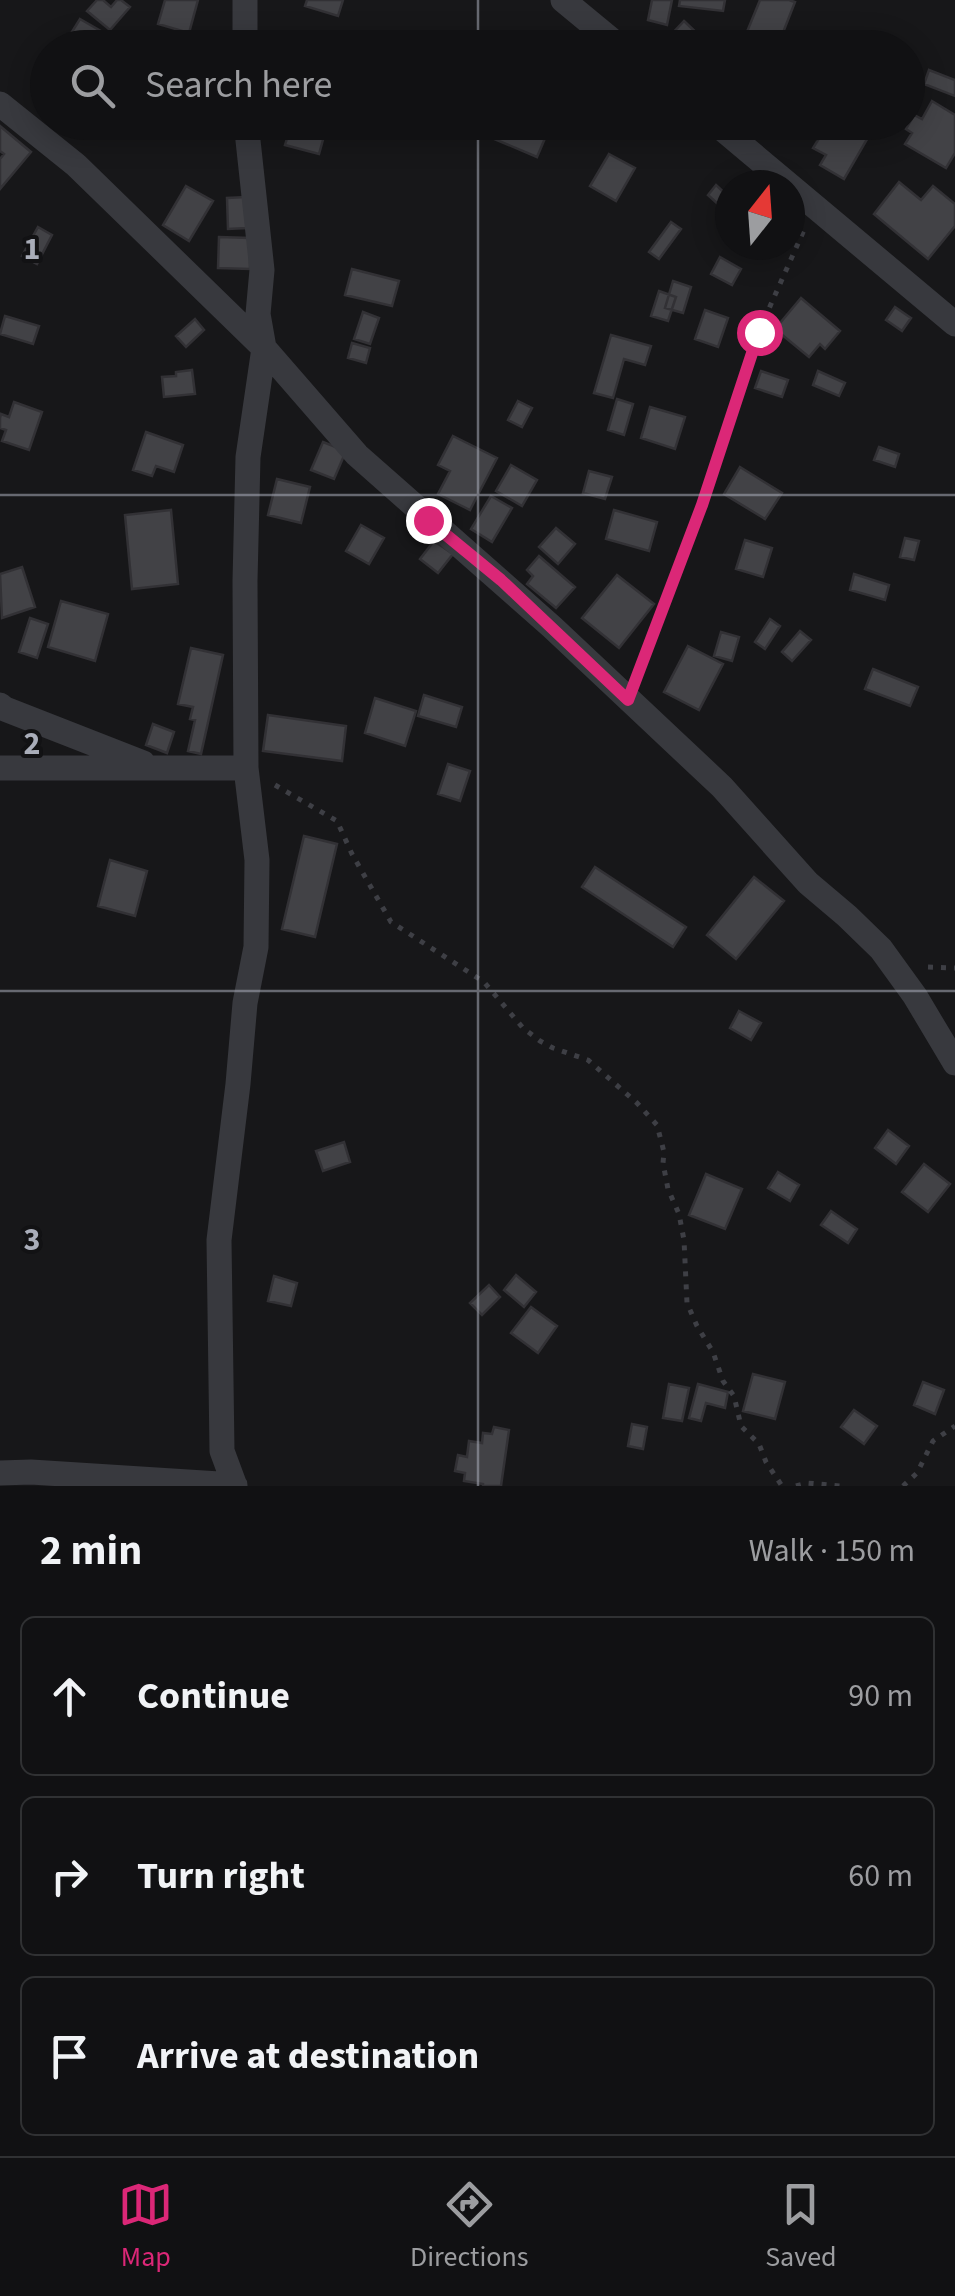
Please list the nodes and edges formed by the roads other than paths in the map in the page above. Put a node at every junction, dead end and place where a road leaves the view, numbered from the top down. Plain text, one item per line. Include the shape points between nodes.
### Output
1 (245, 0) edge
2 (563, 0) edge
3 (244, 30) edge
4 (599, 30) edge
5 (0, 104) edge
6 (30, 128) edge
7 (45, 140) edge
8 (248, 140) edge
9 (736, 140) edge
10 (955, 324) edge
11 (264, 348) junction
12 (0, 705) edge
13 (0, 768) edge
14 (246, 768) junction
15 (159, 769) junction
16 (955, 1063) edge
17 (0, 1473) edge
18 (235, 1486) edge

1 - 3 street
2 - 4 street
5 - 6 street
7 - 11 street
8 - 11 street
9 - 10 street
11 - 14 street via 248,456
11 - 16 street via 357,455 722,788 808,883 881,949
12 - 15 street
13 - 15 street
14 - 15 street
14 - 18 street via 257,860 256,947 219,1240 222,1451
17 - 18 street

